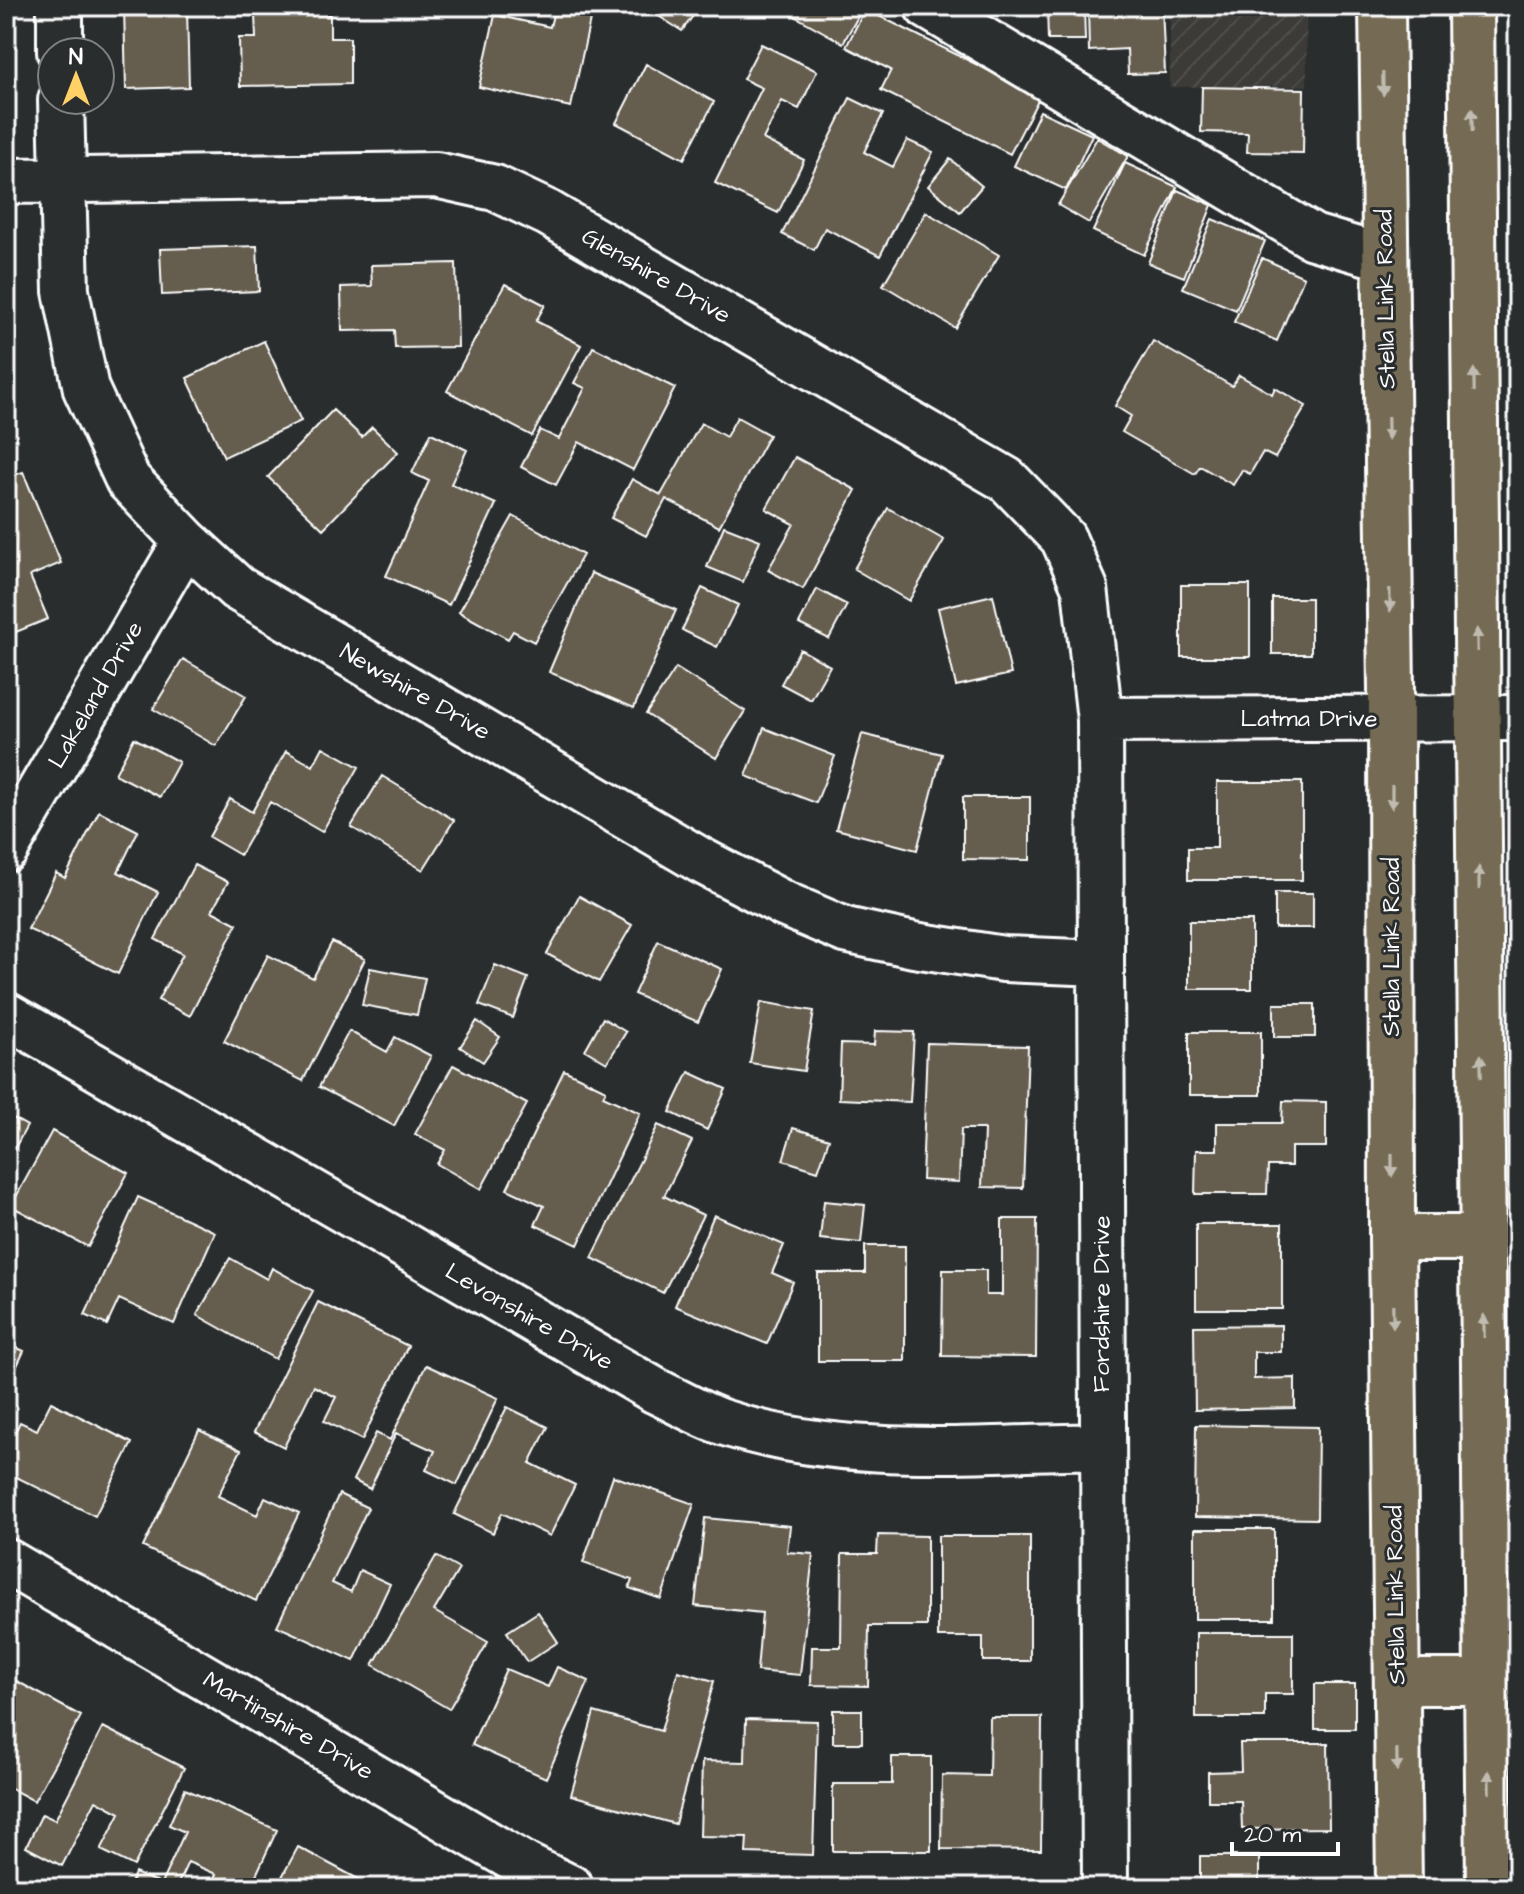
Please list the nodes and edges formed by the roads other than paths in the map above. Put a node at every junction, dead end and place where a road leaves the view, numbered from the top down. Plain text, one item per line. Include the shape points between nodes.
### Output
1 (60, 6) edge
2 (927, 6) edge
3 (1382, 6) edge
4 (1469, 12) edge
5 (60, 36) edge
6 (61, 116) edge
7 (62, 180) junction
8 (6, 181) edge
9 (1385, 258) junction
10 (186, 541) junction
11 (1498, 718) edge
12 (1391, 719) junction
13 (1100, 720) junction
14 (6, 849) edge
15 (1101, 963) junction
16 (6, 1015) edge
17 (1392, 1238) junction
18 (1483, 1238) junction
19 (1501, 1374) edge
20 (1103, 1446) junction
21 (1502, 1454) edge
22 (1502, 1553) edge
23 (6, 1561) edge
24 (1397, 1682) junction
25 (1503, 1682) edge
26 (571, 1888) edge
27 (1105, 1888) edge
28 (1399, 1888) edge
29 (1489, 1888) edge

1 - 5 street
2 - 9 street via 1313,237
3 -> 9 main road, Stella Link Road
11 -> 4 main road
6 - 7 street, Newshire Drive
7 - 8 street, Glenshire Drive
7 - 10 street, Newshire Drive via 66,291 86,389 128,480
7 - 13 street, Glenshire Drive via 436,175 495,188 548,213 1007,480 1063,538 1085,588
9 -> 12 main road, Stella Link Road
10 - 14 street, Lakeland Drive
10 - 15 street, Newshire Drive via 237,588 784,904 845,930 914,945 1004,959
11 - 12 street, Latma Drive
18 -> 11 main road
12 - 13 street, Latma Drive
12 -> 17 main road, Stella Link Road
13 - 15 street, Fordshire Drive
15 - 20 street, Fordshire Drive
16 - 20 street, Levonshire Drive via 642,1383 721,1421 848,1447
17 - 18 main road
17 -> 24 main road, Stella Link Road
19 -> 18 main road
19 - 21 main road
20 - 27 street, Fordshire Drive
21 - 22 main road
22 - 25 main road
23 - 26 street, Martinshire Drive
24 - 25 main road
24 -> 28 main road, Stella Link Road
29 -> 25 main road

